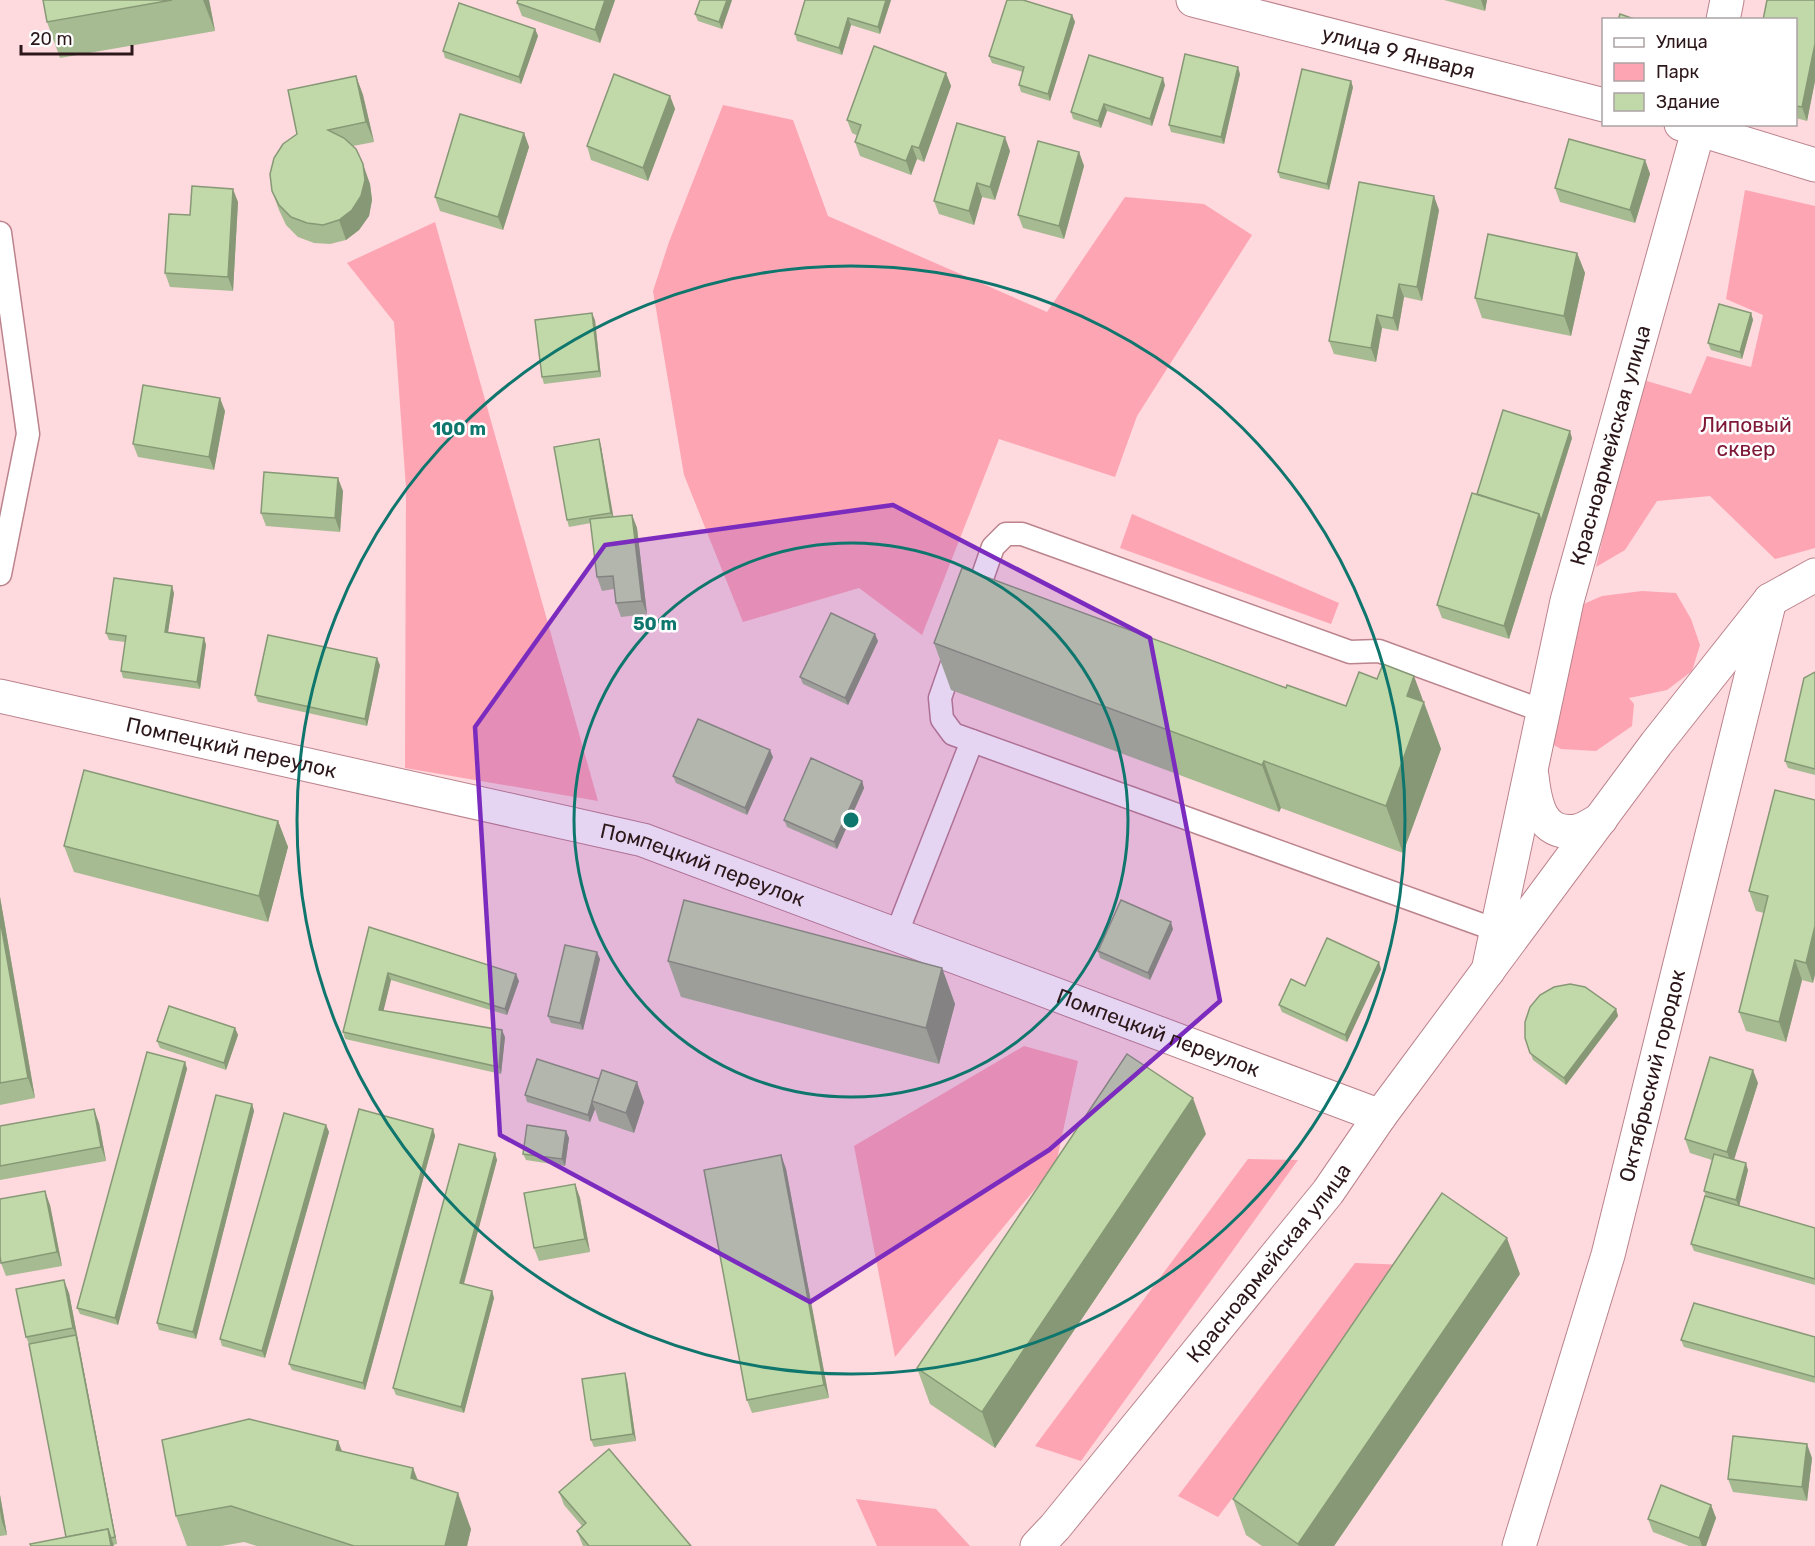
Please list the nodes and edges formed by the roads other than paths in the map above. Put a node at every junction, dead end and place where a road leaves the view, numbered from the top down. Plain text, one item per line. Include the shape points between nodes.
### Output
1 (1193, 0) edge
2 (1727, 0) edge
3 (1723, 18) edge
4 (1602, 104) edge
5 (1694, 126) edge
6 (1815, 165) edge
7 (0, 233) edge
8 (0, 574) edge
9 (1815, 575) edge
10 (1770, 600) junction
11 (0, 696) edge
12 (1544, 711) junction
13 (972, 741) junction
14 (1531, 768) junction
15 (1601, 819) junction
16 (1496, 930) junction
17 (896, 934) junction
18 (1488, 971) junction
19 (1380, 1116) junction
20 (1037, 1546) edge
21 (1519, 1546) edge

1 - 4 street, улица 9 Января
2 - 3 street
5 - 6 street
5 - 12 street, Красноармейская улица via 1567,601
7 - 8 lane via 28,434
9 - 10 street, Красноармейская улица
10 - 15 street, Красноармейская улица
10 - 21 street, Октябрьский городок via 1608,1255
11 - 17 street, Помпецкий переулок via 643,840
12 - 13 lane via 1379,651 1350,652 1022,534 1006,534 993,547 940,698 947,727 953,734
12 - 14 street, Красноармейская улица
13 - 16 lane
13 - 17 lane
14 - 15 street, Красноармейская улица via 1535,802 1544,821 1559,830 1577,831
14 - 16 street, Красноармейская улица
15 - 18 street, Красноармейская улица
16 - 18 street, Красноармейская улица
17 - 19 street, Помпецкий переулок
18 - 19 street, Красноармейская улица
19 - 20 street, Красноармейская улица via 1328,1192

